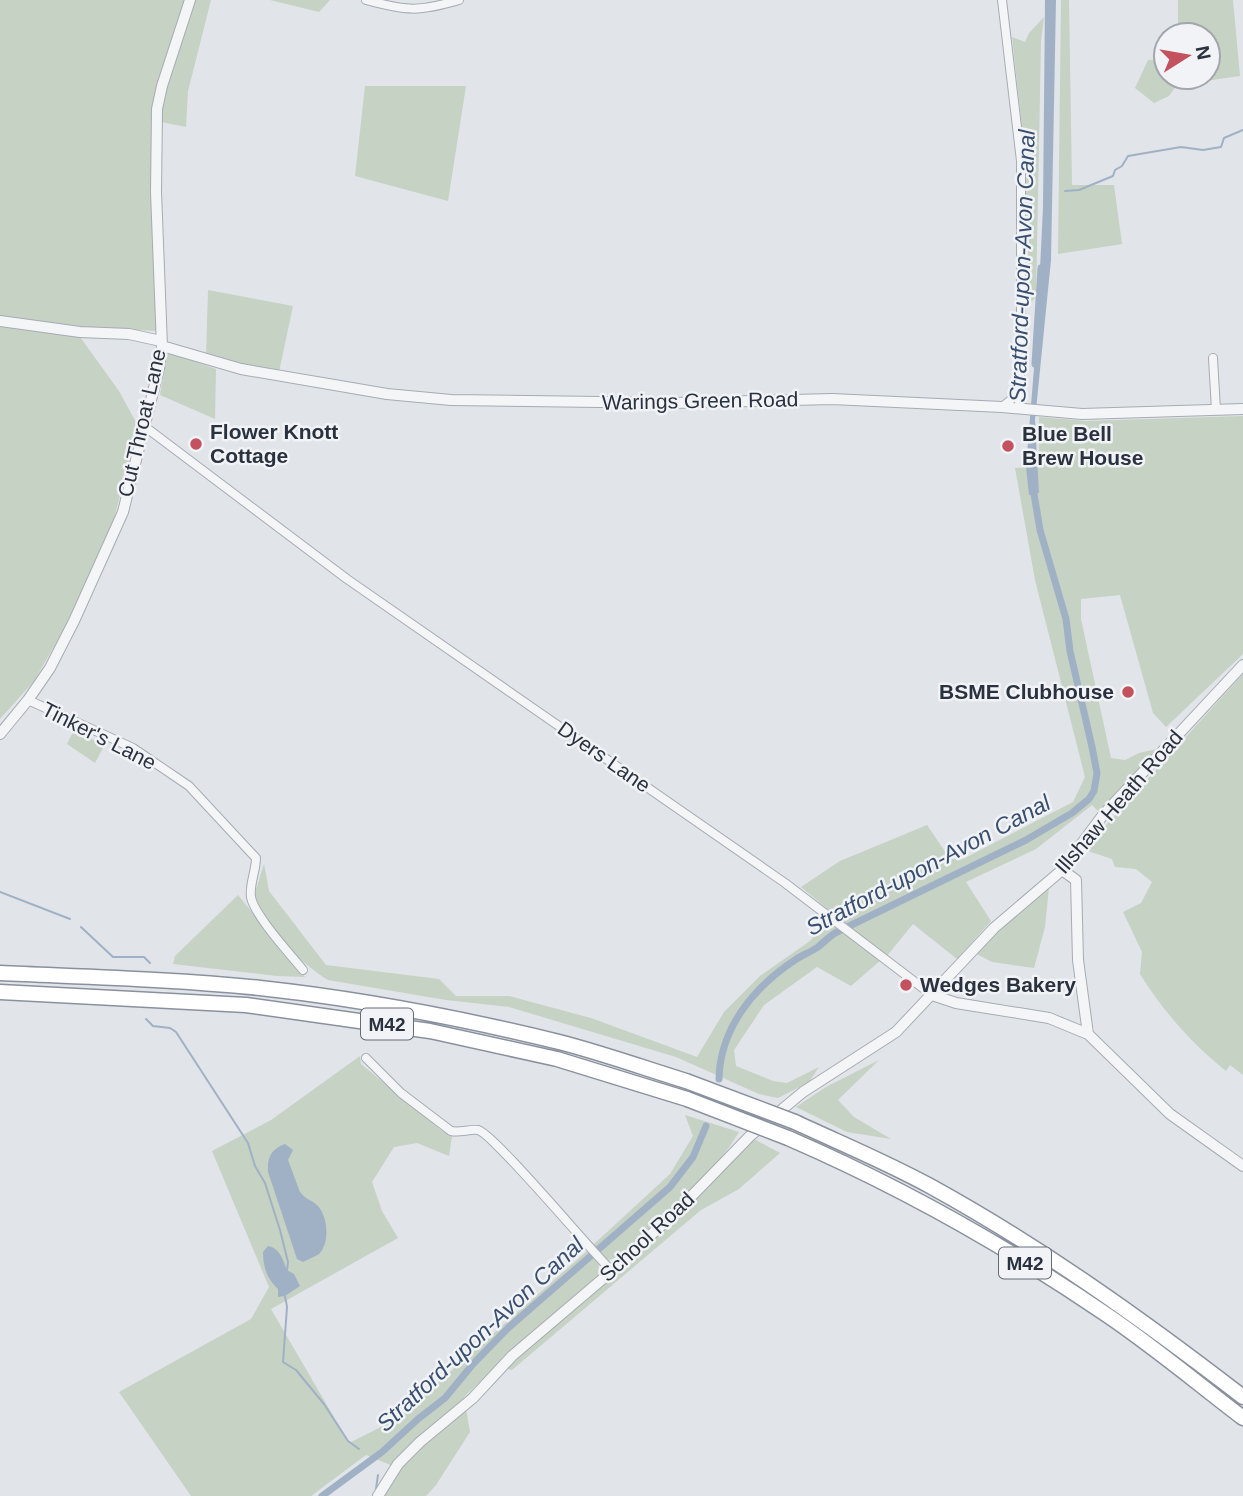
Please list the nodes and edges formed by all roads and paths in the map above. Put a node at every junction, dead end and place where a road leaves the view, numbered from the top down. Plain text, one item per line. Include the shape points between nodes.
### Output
1 (190, 0) edge
2 (366, 0) edge
3 (459, 0) edge
4 (1002, 0) edge
5 (0, 321) edge
6 (162, 343) junction
7 (1213, 358) dead end
8 (1019, 387) junction
9 (1002, 407) junction
10 (1023, 409) junction
11 (1243, 409) edge
12 (1216, 410) junction
13 (144, 426) junction
14 (1243, 665) edge
15 (29, 700) junction
16 (0, 734) edge
17 (1077, 853) junction
18 (1062, 870) junction
19 (1076, 880) junction
20 (303, 970) dead end
21 (0, 973) edge
22 (0, 992) edge
23 (932, 995) junction
24 (1088, 1034) junction
25 (366, 1058) dead end
26 (1243, 1166) edge
27 (612, 1270) junction
28 (1243, 1398) edge
29 (1243, 1418) edge
30 (378, 1496) edge

1 - 6 street, Cut Throat Lane via 157,109
2 - 3 street via 418,10
4 - 8 street via 1021,161
5 - 6 street, Warings Green Road via 129,334
6 - 9 street, Warings Green Road via 241,369 451,400 673,403 832,399
6 - 13 street, Cut Throat Lane
7 - 12 street
8 - 9 street
8 - 10 street
9 - 10 street, Warings Green Road
10 - 12 street, Warings Green Road via 1082,414
11 - 12 street, Warings Green Road
13 - 15 street, Cut Throat Lane via 122,512 74,621
13 - 23 street, Dyers Lane via 347,579 763,867
14 - 17 street, Illshaw Heath Road via 1103,816
15 - 16 street, Cut Throat Lane
15 - 20 street, Tinker's Lane via 133,748 190,786 256,858 253,902
17 - 18 street, Illshaw Heath Road
17 - 19 street
18 - 19 street
18 - 23 street, Illshaw Heath Road via 994,928
19 - 24 street via 1078,960
21 - 28 highway, M42, bridge via 162,980 345,1000 561,1043 686,1081 795,1122 928,1185 1081,1278
22 - 29 highway, M42, bridge via 246,1005 430,1031 557,1059 687,1099 789,1138 984,1236 1105,1314
23 - 24 street, Dyers Lane via 1049,1018
23 - 27 street, School Road via 896,1032 803,1092 750,1136
24 - 26 street via 1170,1114
25 - 27 street via 401,1093 451,1131 476,1130 486,1135
27 - 30 street, School Road via 420,1442 398,1464

